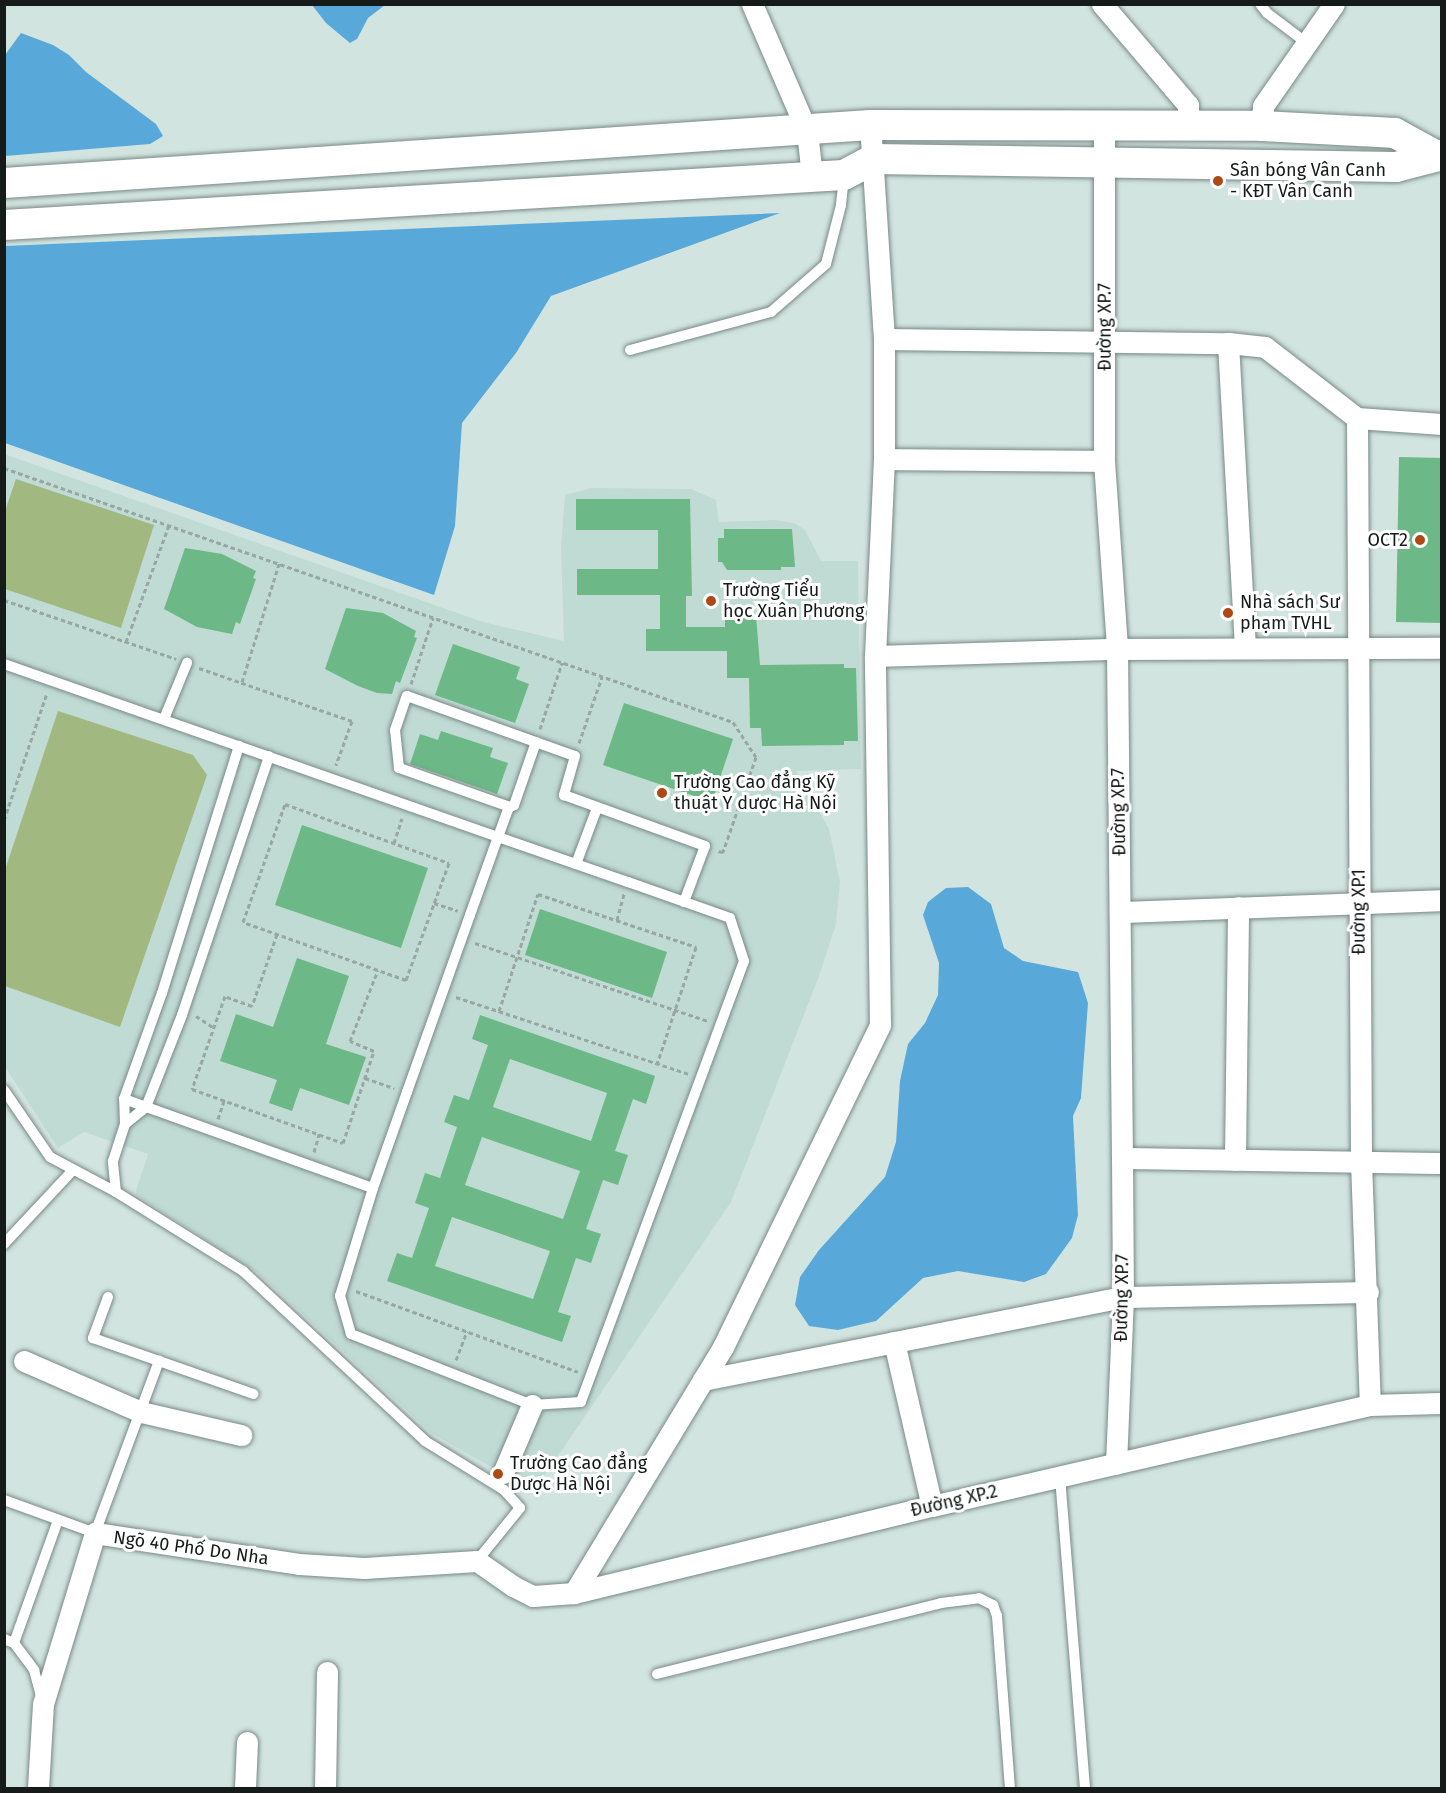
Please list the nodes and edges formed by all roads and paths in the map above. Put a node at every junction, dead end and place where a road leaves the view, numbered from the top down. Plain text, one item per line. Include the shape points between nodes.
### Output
1 (752, 4) edge
2 (1102, 4) edge
3 (1260, 4) edge
4 (1334, 4) edge
5 (1308, 44) junction
6 (1262, 116) junction
7 (870, 125) junction
8 (1188, 125) junction
9 (1104, 126) junction
10 (807, 131) junction
11 (1438, 155) edge
12 (874, 159) junction
13 (1106, 161) junction
14 (844, 175) junction
15 (812, 176) junction
16 (4, 183) edge
17 (4, 225) edge
18 (884, 339) junction
19 (1105, 340) junction
20 (1228, 343) junction
21 (630, 350) dead end
22 (1357, 418) junction
23 (1442, 424) edge
24 (884, 459) junction
25 (1104, 461) junction
26 (4, 468) edge
27 (169, 525) junction
28 (279, 564) junction
29 (4, 600) edge
30 (433, 618) junction
31 (126, 642) junction
32 (1245, 648) junction
33 (1360, 648) junction
34 (1442, 648) edge
35 (1117, 649) junction
36 (875, 656) junction
37 (4, 663) edge
38 (186, 663) junction
39 (562, 663) junction
40 (602, 676) junction
41 (51, 680) junction
42 (242, 682) junction
43 (407, 696) junction
44 (164, 719) junction
45 (536, 742) junction
46 (239, 746) junction
47 (269, 756) junction
48 (575, 756) junction
49 (331, 778) junction
50 (406, 805) junction
51 (509, 807) junction
52 (597, 808) junction
53 (4, 820) edge
54 (498, 837) junction
55 (394, 843) junction
56 (705, 846) junction
57 (576, 864) junction
58 (628, 882) junction
59 (1442, 900) edge
60 (684, 902) junction
61 (1358, 902) junction
62 (434, 903) junction
63 (1238, 907) junction
64 (1119, 912) junction
65 (470, 915) junction
66 (617, 921) junction
67 (277, 934) junction
68 (462, 939) junction
69 (517, 957) junction
70 (378, 970) junction
71 (442, 993) junction
72 (499, 1011) junction
73 (675, 1011) junction
74 (720, 1025) junction
75 (657, 1064) junction
76 (365, 1078) junction
77 (701, 1078) junction
78 (4, 1090) edge
79 (407, 1092) junction
80 (124, 1099) junction
81 (146, 1107) junction
82 (125, 1125) junction
83 (1122, 1158) junction
84 (1235, 1160) junction
85 (1361, 1162) junction
86 (1442, 1163) edge
87 (72, 1171) junction
88 (373, 1188) junction
89 (116, 1192) junction
90 (4, 1244) edge
91 (343, 1286) junction
92 (1368, 1292) junction
93 (108, 1297) dead end
94 (1123, 1297) junction
95 (467, 1331) junction
96 (894, 1342) junction
97 (24, 1361) dead end
98 (159, 1361) junction
99 (451, 1373) junction
100 (590, 1376) junction
101 (703, 1380) junction
102 (254, 1394) dead end
103 (1442, 1403) edge
104 (532, 1405) junction
105 (1370, 1405) junction
106 (141, 1412) junction
107 (241, 1435) dead end
108 (1116, 1464) junction
109 (1060, 1476) junction
110 (501, 1479) junction
111 (4, 1500) edge
112 (932, 1506) junction
113 (58, 1520) junction
114 (95, 1533) junction
115 (477, 1561) junction
116 (574, 1593) junction
117 (9, 1641) edge
118 (327, 1672) dead end
119 (657, 1674) dead end
120 (43, 1704) junction
121 (247, 1742) dead end
122 (38, 1788) edge
123 (244, 1788) edge
124 (325, 1788) edge
125 (1010, 1788) edge
126 (1085, 1788) edge

1 - 10 street
2 - 8 street via 1188,105
3 - 5 lane
4 - 5 street
5 - 6 street
6 - 8 street
6 - 11 street via 1395,133
7 - 9 street
7 - 10 street
7 - 12 street
8 - 9 street
9 - 13 street, Đường XP.7
10 - 15 street
10 - 16 street
11 - 13 street via 1396,167
12 - 13 street
12 - 14 street
12 - 18 street
13 - 19 street, Đường XP.7
14 - 15 street
14 - 21 lane via 842,201 826,264 771,312
15 - 17 street
18 - 19 street
18 - 24 street
19 - 20 street
19 - 25 street, Đường XP.7
20 - 22 street via 1265,347
20 - 32 street
22 - 23 street
22 - 33 street, Đường XP.1
24 - 25 street
24 - 36 street
25 - 35 street, Đường XP.7
26 - 27 path
27 - 28 path
27 - 31 path
28 - 30 path
28 - 42 path
29 - 31 path
30 - 39 path
30 - 43 path
31 - 38 path
32 - 33 street
32 - 35 street
33 - 34 street
33 - 61 street, Đường XP.1
35 - 36 street
35 - 64 street, Đường XP.7
36 - 101 street via 880,1025 723,1347
37 - 41 lane
38 - 42 path
38 - 44 lane
39 - 40 path
39 - 45 path
40 - 48 path
40 - 56 path via 733,723 756,757 723,852
41 - 44 lane
41 - 53 path
42 - 49 path via 352,721
43 - 45 lane
43 - 51 lane via 395,730 399,768
44 - 46 lane
45 - 48 lane
45 - 51 lane via 514,805
46 - 47 lane
46 - 80 lane via 162,993
47 - 49 lane
47 - 81 lane via 182,1015
48 - 52 lane via 564,795
49 - 50 lane
50 - 54 lane
50 - 55 path
51 - 54 lane
52 - 56 lane
52 - 57 lane
54 - 57 lane
54 - 65 lane
55 - 62 path via 448,862
55 - 67 path via 285,804 243,922
56 - 60 lane
57 - 58 lane
58 - 60 lane
58 - 66 path
59 - 61 street
60 - 74 lane via 730,918 744,960
61 - 63 street
61 - 85 street, Đường XP.1
62 - 65 path
62 - 70 path via 406,980
63 - 64 street
63 - 84 street
64 - 83 street, Đường XP.7
65 - 68 lane
66 - 69 path via 538,894
66 - 73 path via 696,947
67 - 70 path
67 - 76 path via 252,1006 225,996 192,1089 343,1143
68 - 69 path
68 - 71 lane
69 - 72 path
69 - 73 path
70 - 76 path via 351,1041 374,1051
71 - 72 path
71 - 79 lane
72 - 75 path
73 - 74 path
73 - 75 path
74 - 77 lane
75 - 77 path
76 - 79 path
77 - 100 lane
78 - 87 lane via 50,1157
79 - 88 lane
80 - 81 lane
80 - 82 lane
81 - 82 lane
81 - 88 lane
82 - 89 lane via 113,1161
83 - 84 street
83 - 94 street, Đường XP.7
84 - 85 street
85 - 86 street
85 - 92 street, Đường XP.1
87 - 89 lane
87 - 90 lane
88 - 91 lane
89 - 110 lane via 243,1271 425,1441
91 - 95 path
91 - 99 lane via 340,1296 351,1334
92 - 94 street
92 - 105 street, Đường XP.1
93 - 98 lane via 93,1338
94 - 96 street
94 - 108 street, Đường XP.7
95 - 99 path
95 - 100 path
96 - 101 street
96 - 112 street
97 - 106 street
98 - 102 lane
98 - 106 lane
99 - 104 lane
100 - 104 lane via 581,1402
101 - 116 street
103 - 105 street, Đường XP.2
104 - 110 street
105 - 108 street, Đường XP.2
106 - 107 street
106 - 114 lane
108 - 109 street, Đường XP.2
109 - 112 street, Đường XP.2
109 - 126 lane
110 - 115 lane via 520,1508
111 - 113 lane
112 - 116 street, Đường XP.2
113 - 114 lane
113 - 117 lane
114 - 115 street, Ngõ 40 Phố Do Nha via 299,1564 364,1568
114 - 120 street, Ngõ 40 Phố Do Nha
115 - 116 street, Đường XP.2 via 533,1596
117 - 120 lane via 34,1671
118 - 124 street
119 - 125 lane via 979,1598 993,1605 997,1616
120 - 122 street, Ngõ 40 Phố Do Nha
121 - 123 street

